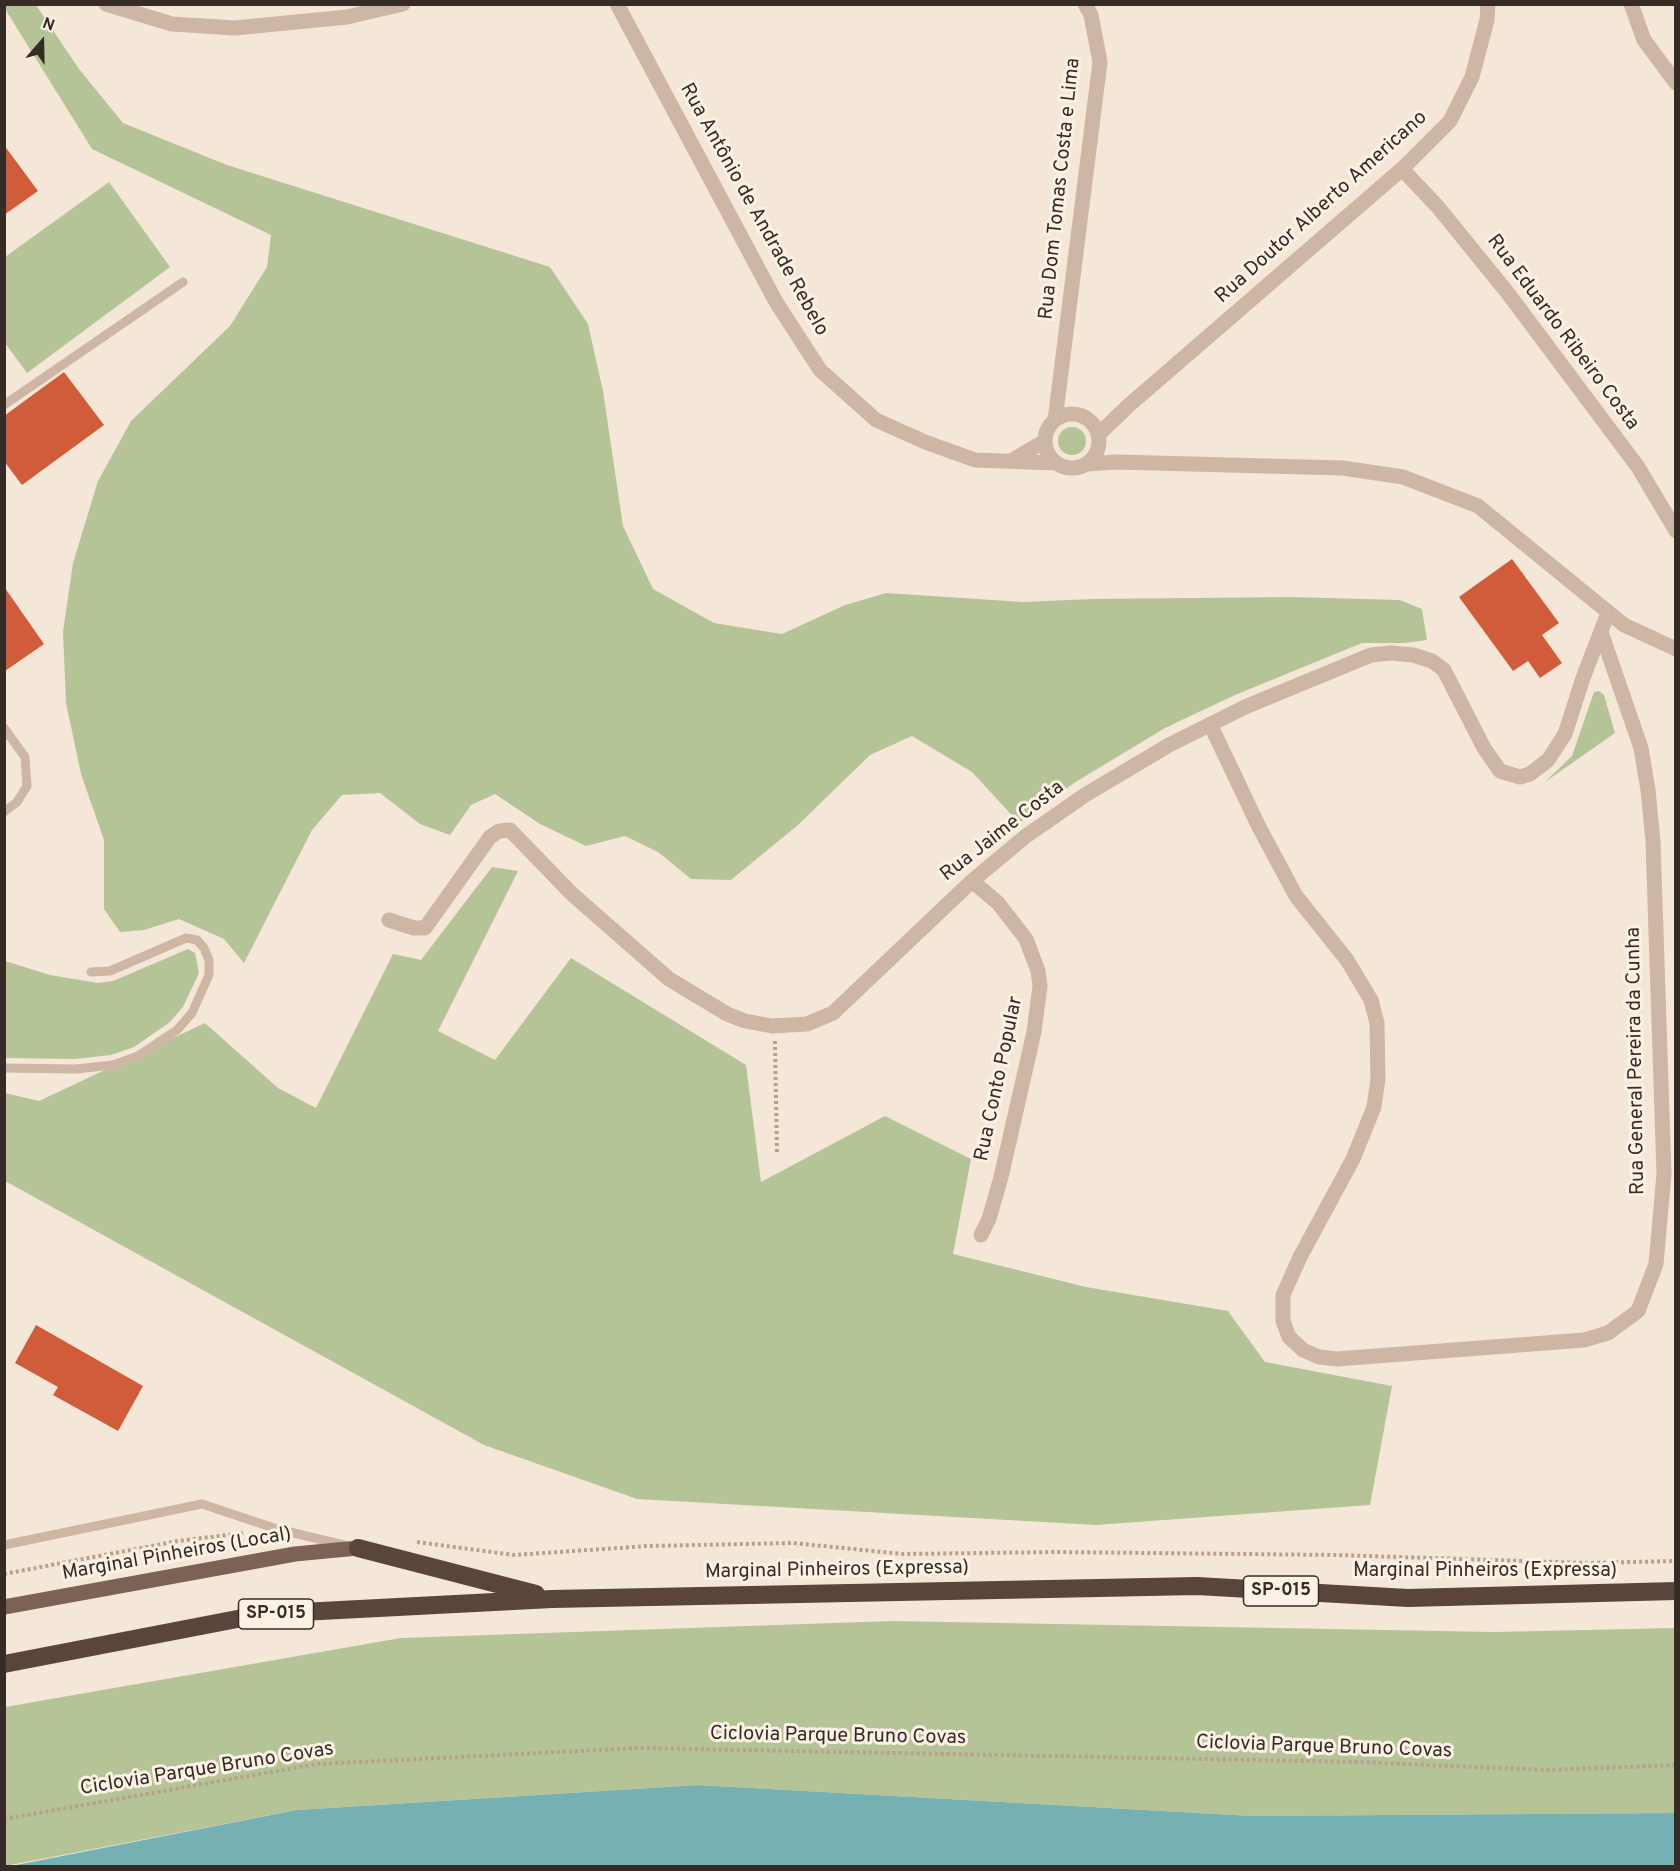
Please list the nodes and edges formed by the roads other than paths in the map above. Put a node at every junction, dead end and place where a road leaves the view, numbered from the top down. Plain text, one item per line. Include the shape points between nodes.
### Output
1 (106, 4) edge
2 (403, 4) edge
3 (617, 4) edge
4 (1085, 4) edge
5 (1488, 4) edge
6 (1631, 4) edge
7 (1676, 83) edge
8 (1402, 169) junction
9 (183, 282) dead end
10 (1061, 379) junction
11 (4, 405) edge
12 (1071, 415) junction
13 (1055, 420) junction
14 (1096, 436) junction
15 (1045, 441) junction
16 (1010, 462) junction
17 (1116, 462) junction
18 (1056, 463) junction
19 (1087, 464) junction
20 (1676, 531) edge
21 (1608, 613) junction
22 (1601, 632) junction
23 (1676, 649) edge
24 (1210, 724) junction
25 (4, 728) edge
26 (4, 812) edge
27 (972, 881) junction
28 (389, 920) dead end
29 (91, 972) dead end
30 (4, 1068) edge
31 (981, 1235) dead end
32 (4, 1545) edge
33 (358, 1548) junction
34 (1676, 1591) edge
35 (552, 1599) junction
36 (4, 1607) edge
37 (4, 1664) edge

1 - 2 street via 172,24 235,28 347,17
3 - 16 street, Rua Antônio de Andrade Rebelo via 776,302 820,370 876,420 975,460
4 - 10 street, Rua Dom Tomas Costa e Lima via 1100,62
5 - 8 street, Rua Doutor Alberto Americano via 1472,77 1450,121
6 - 7 street via 1644,39
8 - 14 street, Rua Doutor Alberto Americano
8 - 20 street, Rua Eduardo Ribeiro Costa via 1507,292 1638,467
9 - 11 lane
10 - 12 street, Rua Dom Tomas Costa e Lima
10 - 13 street, Rua Dom Tomas Costa e Lima
12 - 13 street
12 - 14 street via 1086,418
13 - 15 street
14 - 17 street
14 - 19 street
15 - 16 street
15 - 18 street
16 - 18 street, Rua Antônio de Andrade Rebelo
17 - 19 street
17 - 21 street via 1343,468 1402,477 1478,506
18 - 19 street via 1071,468
21 - 22 street, Rua Jaime Costa
21 - 23 street via 1624,625
22 - 24 street, Rua Jaime Costa via 1566,734 1548,760 1520,777 1509,776 1495,765 1444,670 1413,655 1371,655
22 - 24 street, Rua General Pereira da Cunha via 1641,748 1648,790 1664,1174 1656,1264 1638,1311 1608,1334 1584,1340 1337,1359 1318,1357 1289,1337 1283,1321 1283,1295 1353,1159 1374,1107 1377,1023 1371,1000 1347,960 1296,896
24 - 27 street, Rua Jaime Costa via 1085,795 1026,836
25 - 26 lane via 25,757 27,786 17,802
27 - 28 street, Rua Jaime Costa via 833,1013 807,1024 775,1026 745,1021 669,979 572,894 510,830 490,837 425,928
27 - 31 street, Rua Conto Popular via 998,903 1026,939 1040,986 1034,1032 1001,1177
29 - 30 lane via 110,971 186,938 197,940 209,960 209,975 192,1013 177,1030 138,1056 114,1065 75,1069
32 - 33 lane via 202,1504 277,1529
33 - 35 highway
33 - 36 main road, Marginal Pinheiros (Local) via 295,1554
34 - 35 highway, Marginal Pinheiros (Expressa) / SP-015 via 1408,1598 1197,1586
35 - 37 highway, Marginal Pinheiros (Expressa) / SP-015 via 263,1614

